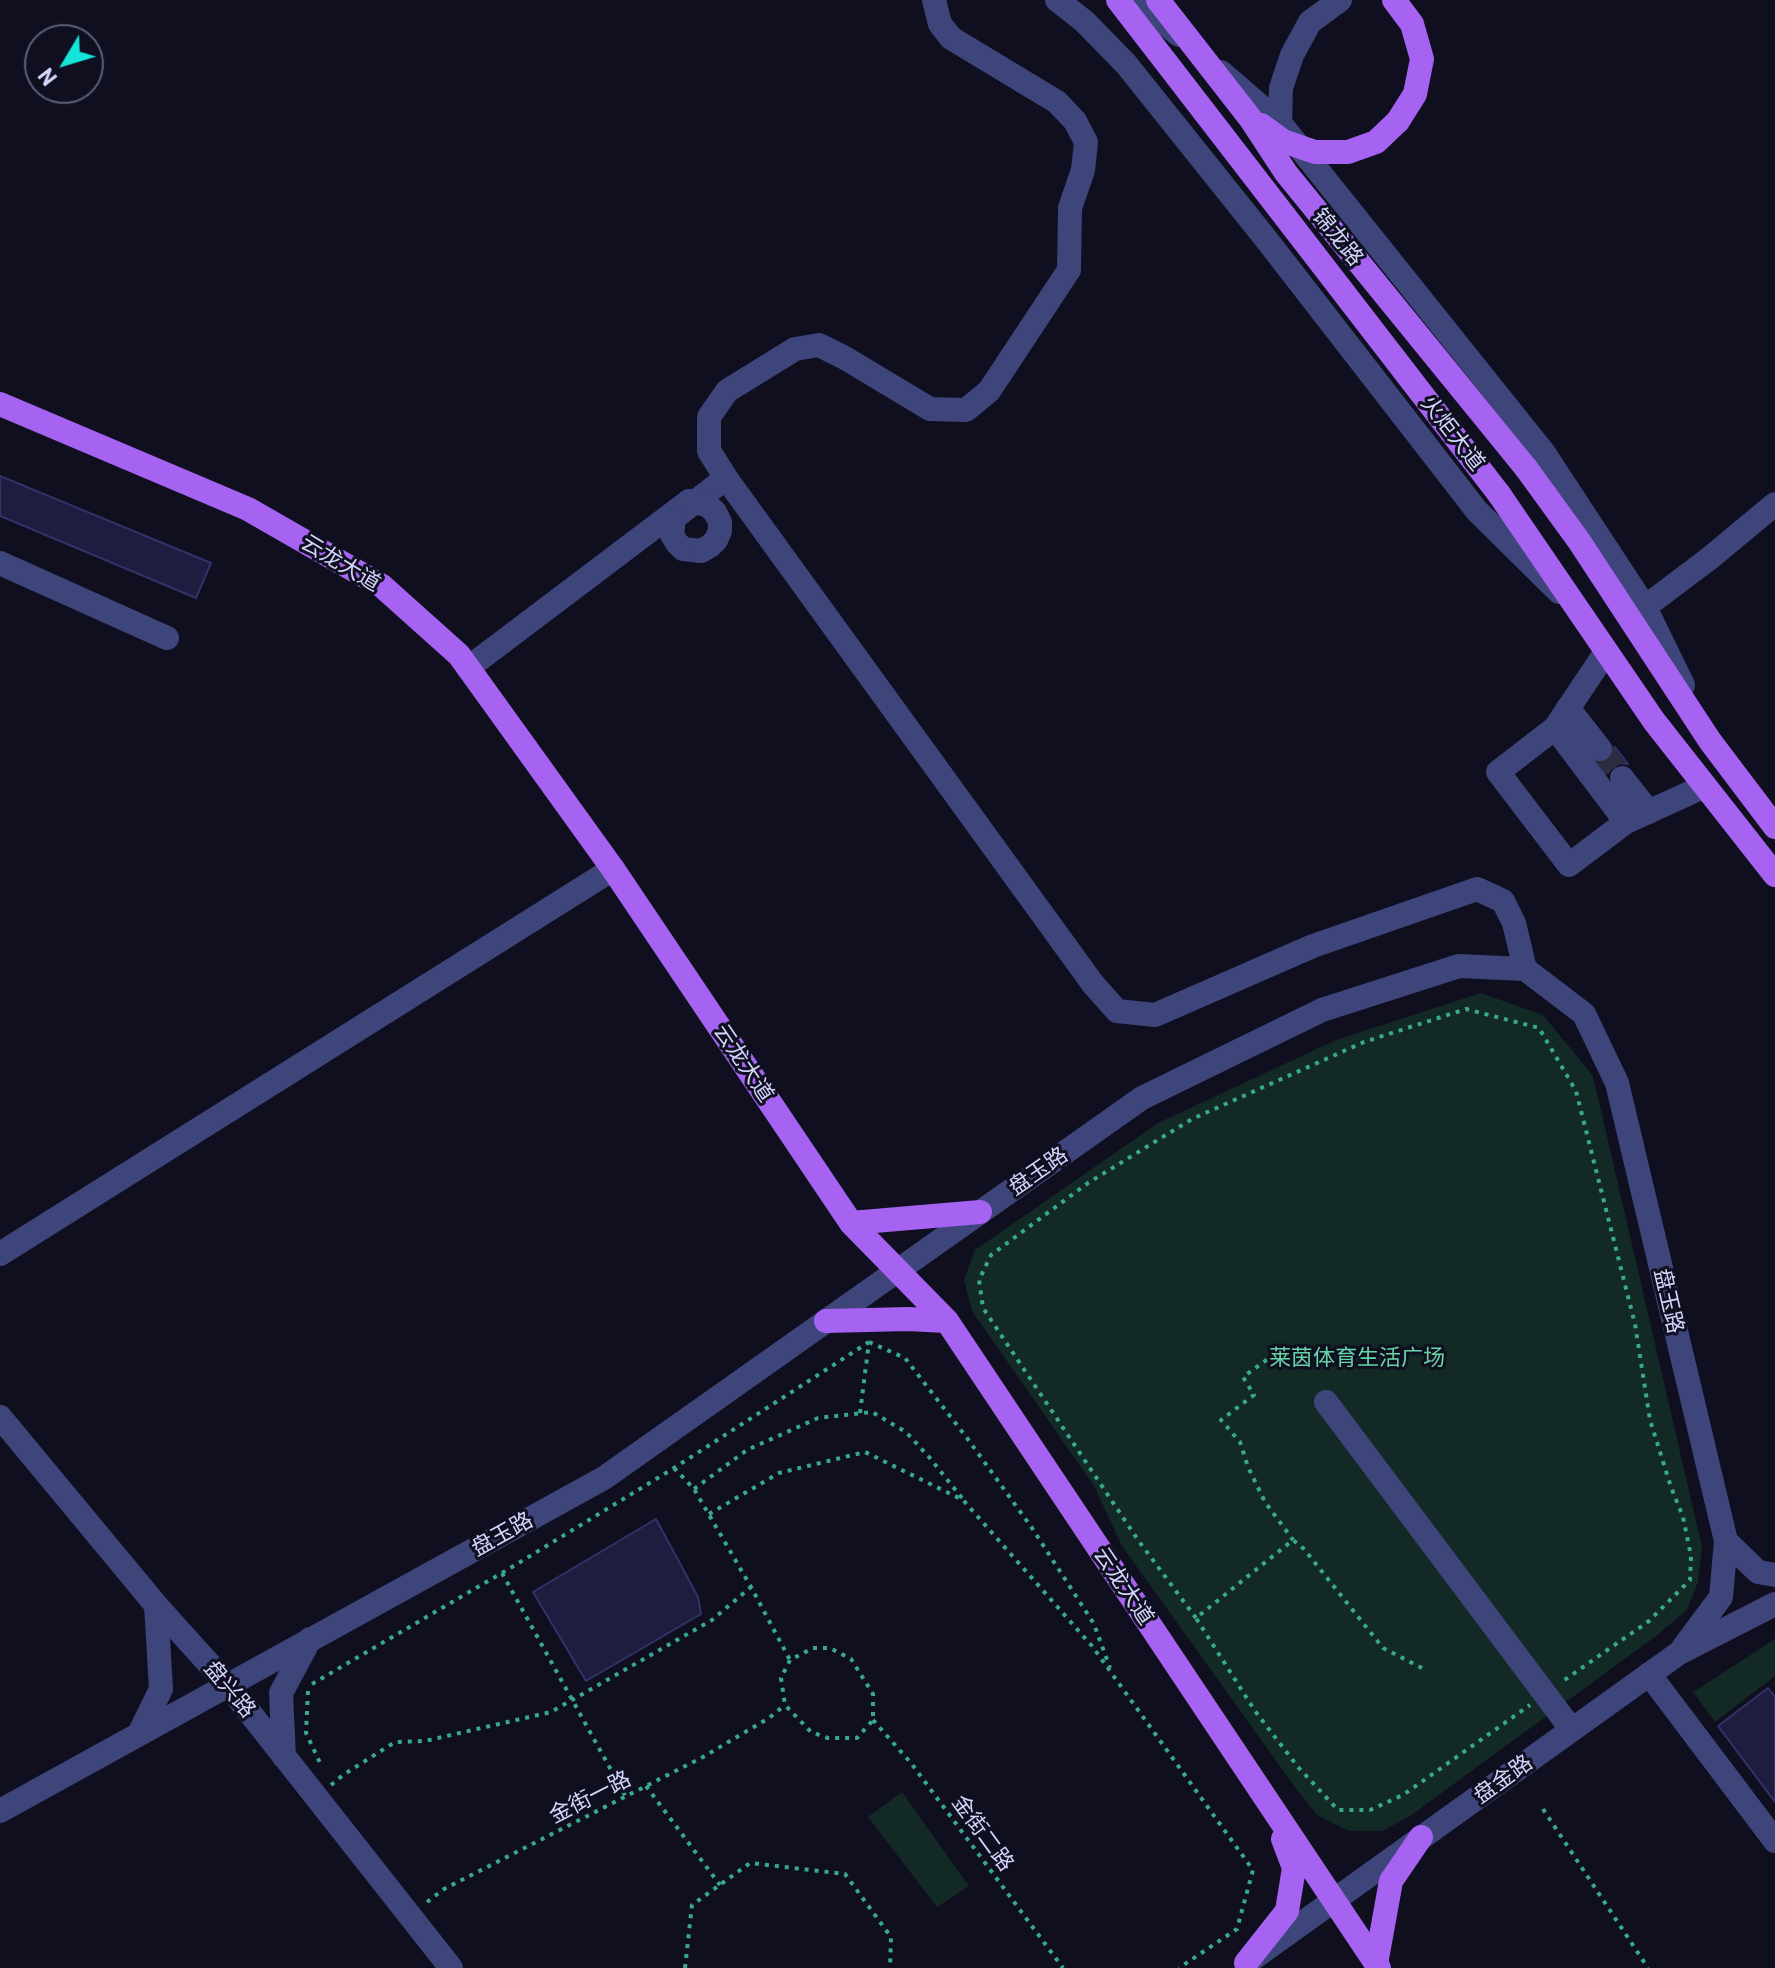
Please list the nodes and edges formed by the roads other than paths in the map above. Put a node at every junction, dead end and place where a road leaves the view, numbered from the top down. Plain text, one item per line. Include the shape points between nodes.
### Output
1 (934, 0) edge
2 (1057, 0) edge
3 (1118, 0) edge
4 (1136, 0) edge
5 (1158, 0) edge
6 (1340, 0) edge
7 (1394, 0) edge
8 (1250, 118) junction
9 (1280, 123) junction
10 (1331, 187) junction
11 (1266, 239) junction
12 (0, 404) edge
13 (726, 478) junction
14 (1775, 504) edge
15 (0, 563) edge
16 (1645, 607) junction
17 (1581, 614) junction
18 (167, 638) dead end
19 (1606, 652) junction
20 (468, 668) junction
21 (1561, 718) junction
22 (1710, 741) junction
23 (1600, 749) tunnel mouth
24 (1622, 778) tunnel mouth
25 (1705, 786) junction
26 (1649, 812) junction
27 (1626, 822) junction
28 (1775, 827) edge
29 (613, 869) junction
30 (1775, 875) edge
31 (1525, 969) junction
32 (980, 1212) junction
33 (851, 1223) junction
34 (0, 1254) edge
35 (898, 1270) junction
36 (826, 1321) junction
37 (947, 1321) junction
38 (1326, 1402) dead end
39 (0, 1417) edge
40 (1726, 1541) junction
41 (1775, 1575) edge
42 (1775, 1604) edge
43 (156, 1605) junction
44 (310, 1639) junction
45 (1679, 1653) junction
46 (1649, 1674) junction
47 (228, 1685) junction
48 (1572, 1730) junction
49 (139, 1734) junction
50 (284, 1757) junction
51 (1271, 1807) junction
52 (0, 1811) edge
53 (1421, 1837) junction
54 (1775, 1841) edge
55 (1334, 1899) junction
56 (1243, 1966) edge
57 (1377, 1966) edge
58 (451, 1968) edge

1 - 13 street via 940,24 951,38 1057,102 1086,142 1070,208 1069,270 989,391 966,410 930,409 819,345 795,349 727,391 709,417 709,451
2 - 11 street via 1126,64
3 - 17 main road, 火炬大道, bridge via 1499,494
4 - 9 street
5 - 8 main road, 锦龙路, bridge
6 - 9 street via 1310,22 1292,55 1281,88
7 - 8 main road, bridge via 1412,24 1422,59 1415,94 1376,142 1348,152 1315,152 1283,141
8 - 22 main road, 锦龙路, bridge via 1286,173 1526,468
9 - 10 street
10 - 11 street via 1311,186 1296,193 1276,209
10 - 16 street via 1544,453
11 - 17 street via 1477,511
12 - 20 main road, 云龙大道 via 248,509 382,586
13 - 20 street, bridge via 674,518 672,535 683,549 701,551 716,540 720,522 715,512 707,505 689,501
13 - 31 street via 1117,1011 1155,1015 1313,946 1477,889 1503,901
14 - 16 street
15 - 18 street
16 - 22 street
17 - 19 main road, 火炬大道
19 - 21 street
19 - 25 main road, 火炬大道
20 - 29 main road, 云龙大道
21 - 23 street
21 - 27 street
21 - 27 street via 1498,772 1569,865
22 - 28 main road
24 - 26 street
25 - 26 street
25 - 30 main road, 火炬大道
26 - 27 street
29 - 33 main road, 云龙大道
29 - 34 street
31 - 32 street, 盘玉路 via 1459,966 1322,1010 1142,1098
31 - 40 street, 盘玉路 via 1584,1014 1617,1083
32 - 33 main road
32 - 35 street, 盘玉路
33 - 35 main road, 云龙大道
35 - 36 street, 盘玉路
35 - 37 main road, 云龙大道
36 - 37 main road
36 - 44 street, 盘玉路 via 604,1478
37 - 51 main road, 云龙大道
38 - 48 street
39 - 43 street, 盘兴路
40 - 41 street via 1758,1572
40 - 45 street via 1721,1597
42 - 45 street, 盘金路
43 - 47 street, 盘兴路
43 - 49 street via 161,1689
44 - 47 street, 盘玉路
44 - 50 street via 281,1693
45 - 46 street, 盘金路
46 - 48 street, 盘金路
46 - 54 street
47 - 49 street, 盘玉路
47 - 50 street, 盘兴路
48 - 53 street, 盘金路
49 - 52 street, 盘玉路
50 - 58 street, 盘兴路
51 - 55 main road, 云龙大道
51 - 56 main road via 1294,1868 1287,1911
53 - 55 street, 盘金路
53 - 57 main road via 1391,1881
55 - 56 street, 盘金路
55 - 57 main road, 云龙大道

